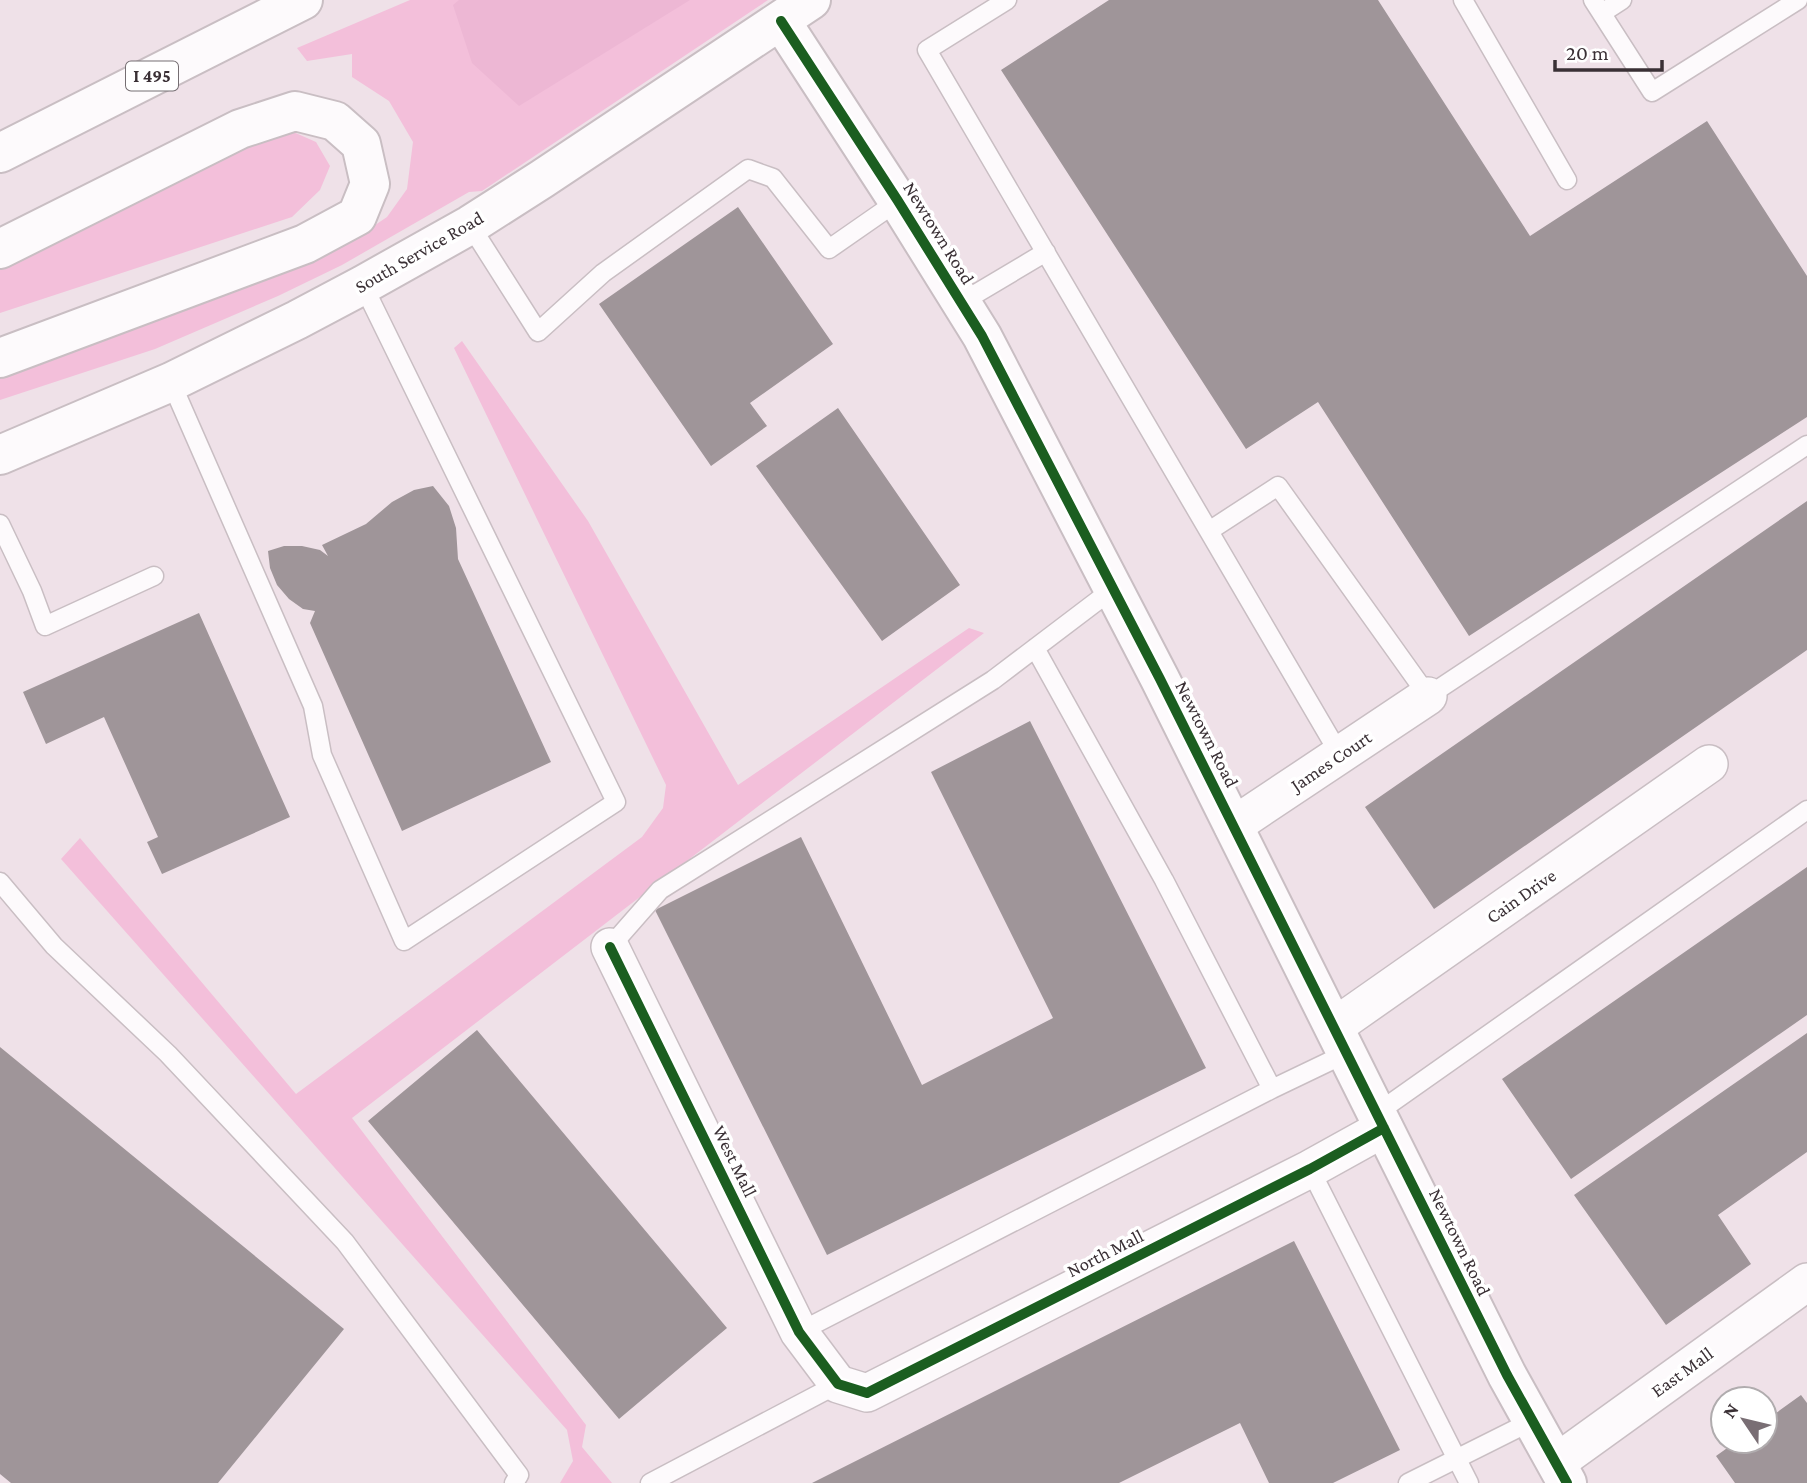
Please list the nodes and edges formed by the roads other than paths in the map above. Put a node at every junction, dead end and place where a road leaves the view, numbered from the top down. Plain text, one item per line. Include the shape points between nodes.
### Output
1 (303, 0) edge
2 (1007, 0) edge
3 (1463, 0) edge
4 (1622, 0) edge
5 (1798, 0) edge
6 (1598, 6) edge
7 (796, 10) edge
8 (0, 153) edge
9 (1567, 180) dead end
10 (898, 201) junction
11 (470, 225) junction
12 (0, 249) edge
13 (1046, 252) junction
14 (363, 285) junction
15 (962, 302) junction
16 (0, 358) edge
17 (171, 382) junction
18 (1807, 445) edge
19 (0, 455) edge
20 (0, 524) edge
21 (1209, 531) junction
22 (154, 576) dead end
23 (1113, 589) junction
24 (1035, 648) junction
25 (1428, 696) junction
26 (1340, 755) junction
27 (1709, 764) dead end
28 (1807, 810) edge
29 (1233, 826) junction
30 (0, 883) edge
31 (610, 947) joint
32 (1340, 1040) junction
33 (1272, 1089) junction
34 (1380, 1121) junction
35 (1310, 1169) junction
36 (1807, 1282) edge
37 (800, 1332) junction
38 (838, 1384) junction
39 (1532, 1421) junction
40 (1456, 1459) junction
41 (1562, 1473) edge
42 (514, 1483) edge
43 (650, 1483) edge
44 (1408, 1483) edge
45 (1469, 1483) edge

1 - 8 main road, I 495
2 - 13 lane via 927,50
3 - 9 lane
4 - 6 lane
5 - 6 lane via 1652,92
7 - 10 main road, Newtown Road
7 - 11 main road, South Service Road
10 - 11 lane via 830,249 773,178 748,169 603,273 538,332
10 - 15 main road, Newtown Road
11 - 14 main road, South Service Road
12 - 16 main road via 240,129 295,111 335,121 361,144 370,184 356,216 305,244
13 - 15 lane
13 - 21 lane
14 - 17 main road, South Service Road
14 - 17 lane via 616,802 404,941 322,755 313,706
15 - 23 main road, Newtown Road
17 - 19 main road, South Service Road
18 - 25 lane
20 - 22 lane via 45,626
21 - 25 lane via 1278,486
21 - 26 lane
23 - 24 lane
23 - 29 main road, Newtown Road
24 - 31 lane via 993,680 660,890
24 - 33 lane via 1164,880
25 - 26 street, James Court
26 - 29 street, James Court
27 - 32 street, Cain Drive
28 - 34 lane
29 - 32 main road, Newtown Road
30 - 42 lane via 54,946 168,1055 345,1242 519,1475
31 - 37 street, West Mall
32 - 33 lane
32 - 34 main road, Newtown Road
33 - 37 lane
34 - 35 street, North Mall
34 - 39 main road, Newtown Road
35 - 38 street, North Mall via 867,1393
35 - 40 lane
36 - 41 street, East Mall
37 - 38 street, West Mall
38 - 43 lane
39 - 40 lane
39 - 41 main road, Newtown Road
40 - 44 lane
40 - 45 lane

